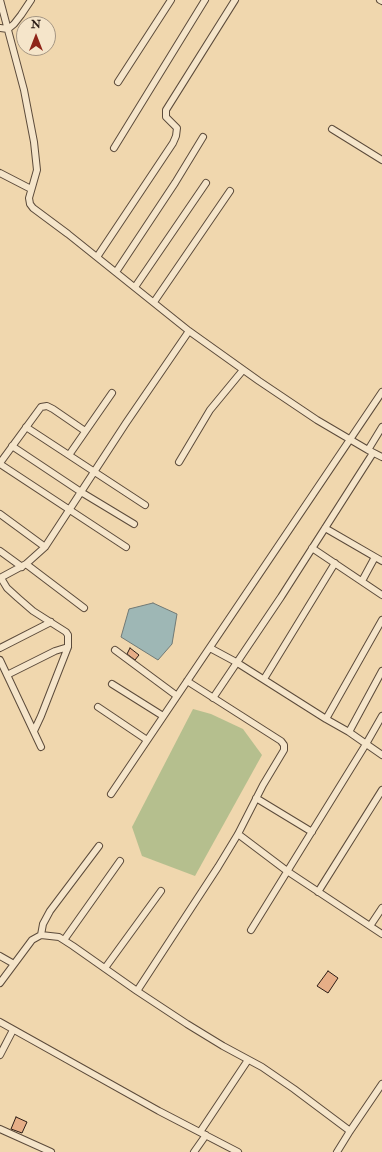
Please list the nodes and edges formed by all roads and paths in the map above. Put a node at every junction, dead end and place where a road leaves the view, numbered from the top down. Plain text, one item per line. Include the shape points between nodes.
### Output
1 (30, 0) edge
2 (171, 0) edge
3 (205, 0) edge
4 (235, 0) edge
5 (1, 2) edge
6 (0, 28) edge
7 (8, 29) junction
8 (118, 82) dead end
9 (332, 129) dead end
10 (203, 137) dead end
11 (114, 148) dead end
12 (382, 160) edge
13 (0, 173) edge
14 (206, 182) dead end
15 (31, 189) junction
16 (230, 191) dead end
17 (97, 257) junction
18 (116, 272) junction
19 (135, 287) junction
20 (154, 302) junction
21 (189, 331) junction
22 (244, 370) junction
23 (382, 392) edge
24 (112, 393) dead end
25 (26, 427) junction
26 (382, 428) edge
27 (85, 431) junction
28 (350, 440) junction
29 (12, 446) junction
30 (370, 451) junction
31 (69, 455) junction
32 (382, 457) edge
33 (179, 462) dead end
34 (0, 464) edge
35 (95, 472) junction
36 (81, 492) junction
37 (145, 505) dead end
38 (69, 510) junction
39 (0, 514) edge
40 (134, 524) dead end
41 (325, 528) junction
42 (45, 547) junction
43 (126, 547) dead end
44 (312, 548) junction
45 (0, 551) edge
46 (376, 557) junction
47 (382, 561) edge
48 (335, 563) junction
49 (24, 566) junction
50 (0, 578) edge
51 (362, 581) junction
52 (382, 595) edge
53 (84, 608) dead end
54 (382, 620) edge
55 (51, 622) junction
56 (68, 647) junction
57 (0, 648) edge
58 (210, 648) junction
59 (115, 650) dead end
60 (0, 660) edge
61 (236, 662) junction
62 (382, 670) edge
63 (7, 675) junction
64 (264, 679) junction
65 (187, 681) junction
66 (112, 684) dead end
67 (177, 696) junction
68 (213, 698) junction
69 (98, 707) dead end
70 (163, 716) junction
71 (382, 716) edge
72 (326, 719) junction
73 (34, 731) junction
74 (348, 732) junction
75 (147, 740) junction
76 (366, 744) junction
77 (41, 747) dead end
78 (382, 755) edge
79 (382, 790) edge
80 (111, 794) dead end
81 (256, 798) junction
82 (312, 832) junction
83 (238, 834) junction
84 (98, 846) dead end
85 (120, 861) dead end
86 (287, 871) junction
87 (161, 892) dead end
88 (318, 892) junction
89 (382, 908) edge
90 (370, 926) junction
91 (250, 930) dead end
92 (382, 934) edge
93 (41, 935) junction
94 (64, 940) junction
95 (0, 956) edge
96 (14, 964) junction
97 (105, 968) junction
98 (0, 983) edge
99 (137, 991) junction
100 (0, 1022) edge
101 (13, 1030) junction
102 (0, 1055) edge
103 (248, 1060) junction
104 (382, 1084) edge
105 (382, 1091) edge
106 (375, 1094) junction
107 (0, 1129) edge
108 (350, 1131) junction
109 (203, 1133) junction
110 (229, 1150) edge
111 (51, 1152) edge
112 (194, 1152) edge
113 (238, 1152) edge
114 (337, 1152) edge

1 - 7 street
2 - 8 street
3 - 11 street
4 - 17 street via 166,110 166,117 177,128 173,142
5 - 7 street
6 - 7 street
7 - 15 street via 34,142 37,170
9 - 12 street
10 - 18 street
13 - 15 street
14 - 19 street
15 - 17 street via 29,198 33,208
16 - 20 street
17 - 18 street
18 - 19 street
19 - 20 street
20 - 21 street
21 - 22 street
21 - 35 street
22 - 28 street
22 - 33 street via 210,410
23 - 28 street
24 - 27 street
25 - 27 street via 39,409 48,406
25 - 29 street
25 - 31 street
26 - 30 street
27 - 31 street
28 - 30 street
28 - 58 street
29 - 34 street
29 - 36 street
30 - 32 street
30 - 41 street
31 - 35 street
34 - 38 street
35 - 36 street
35 - 37 street
36 - 38 street
36 - 40 street
38 - 42 street
38 - 43 street
39 - 42 street
41 - 44 street
41 - 46 street
42 - 49 street
44 - 48 street
44 - 61 street
45 - 49 street
46 - 47 street
46 - 51 street
48 - 51 street
48 - 64 street
49 - 50 street
49 - 53 street
50 - 55 street via 7,588 33,611
51 - 52 street
54 - 72 street
55 - 56 street via 66,632 69,639
55 - 57 street
56 - 63 street via 54,651
56 - 73 street
58 - 61 street
58 - 65 street
59 - 67 street
60 - 63 street
61 - 64 street
61 - 68 street
62 - 74 street
63 - 73 street
64 - 72 street
65 - 67 street
65 - 68 street
66 - 70 street
67 - 70 street
68 - 81 street via 284,743 284,750
69 - 75 street
70 - 75 street
71 - 76 street
72 - 74 street
73 - 77 street
74 - 76 street
75 - 80 street
76 - 78 street
76 - 82 street
79 - 88 street
81 - 82 street
81 - 83 street
82 - 86 street
83 - 86 street
83 - 99 street
84 - 93 street via 50,911
85 - 94 street
86 - 88 street
86 - 91 street
87 - 97 street
88 - 90 street
89 - 90 street
90 - 92 street
93 - 94 street
93 - 96 street via 32,940
94 - 97 street
95 - 96 street
96 - 98 street
97 - 99 street
99 - 103 street
100 - 101 street
101 - 102 street
101 - 109 street
103 - 108 street via 294,1089
103 - 109 street
104 - 106 street
105 - 106 street
106 - 108 street
107 - 111 street
108 - 114 street
109 - 110 street
109 - 112 street
110 - 113 street

